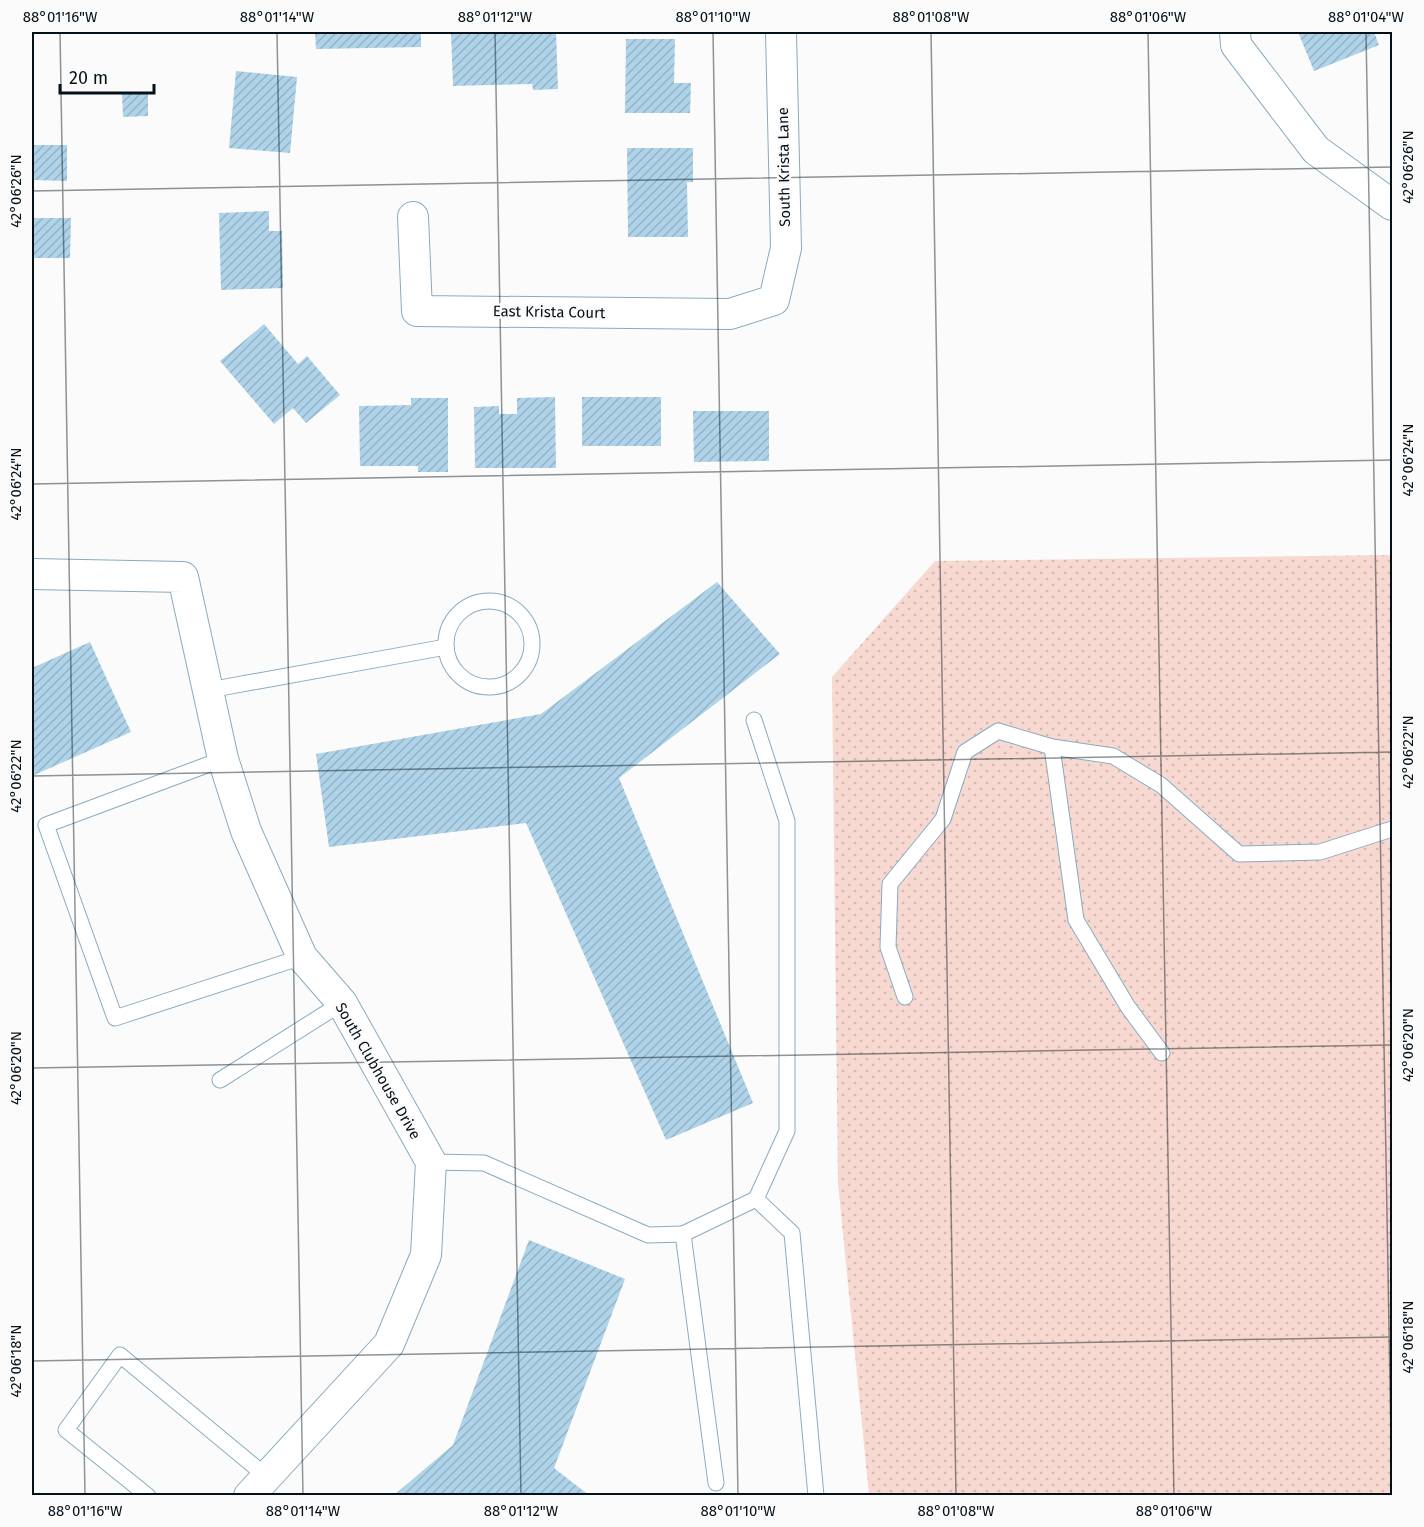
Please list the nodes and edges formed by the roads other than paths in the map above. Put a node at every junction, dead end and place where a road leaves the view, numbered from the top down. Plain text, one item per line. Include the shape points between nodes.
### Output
1 (780, 32) edge
2 (1235, 32) edge
3 (1392, 205) edge
4 (413, 217) dead end
5 (774, 300) joint
6 (32, 574) edge
7 (446, 647) junction
8 (209, 690) junction
9 (754, 720) dead end
10 (1052, 747) junction
11 (223, 759) junction
12 (1392, 829) edge
13 (302, 957) junction
14 (905, 997) dead end
15 (342, 1003) junction
16 (1162, 1053) dead end
17 (220, 1080) dead end
18 (430, 1162) junction
19 (756, 1198) junction
20 (683, 1234) junction
21 (716, 1484) dead end
22 (258, 1486) edge
23 (148, 1496) edge
24 (816, 1496) edge

1 - 5 street, South Krista Lane via 786,248
2 - 3 street via 1236,45 1316,150
4 - 5 street, East Krista Court via 417,311 730,314
6 - 8 street, South Clubhouse Drive via 183,577
7 - 7 lane via 454,619 477,602 506,604 518,612 531,637 527,664 518,675 494,686 480,686 456,672
7 - 8 lane
8 - 11 street, South Clubhouse Drive
9 - 19 lane via 788,821 787,1131
10 - 12 lane via 1113,756 1161,785 1239,854 1320,852
10 - 14 lane via 998,731 965,752 943,819 890,884 888,947
10 - 16 lane via 1076,920 1128,1007
11 - 13 street, South Clubhouse Drive via 246,831
11 - 13 lane via 46,825 115,1018
13 - 15 street, South Clubhouse Drive
15 - 17 lane
15 - 18 street, South Clubhouse Drive
18 - 20 lane via 484,1163 648,1235
18 - 22 street via 426,1255 389,1344
19 - 20 lane
19 - 24 lane via 792,1233
20 - 21 lane
22 - 23 lane via 120,1355 66,1430

